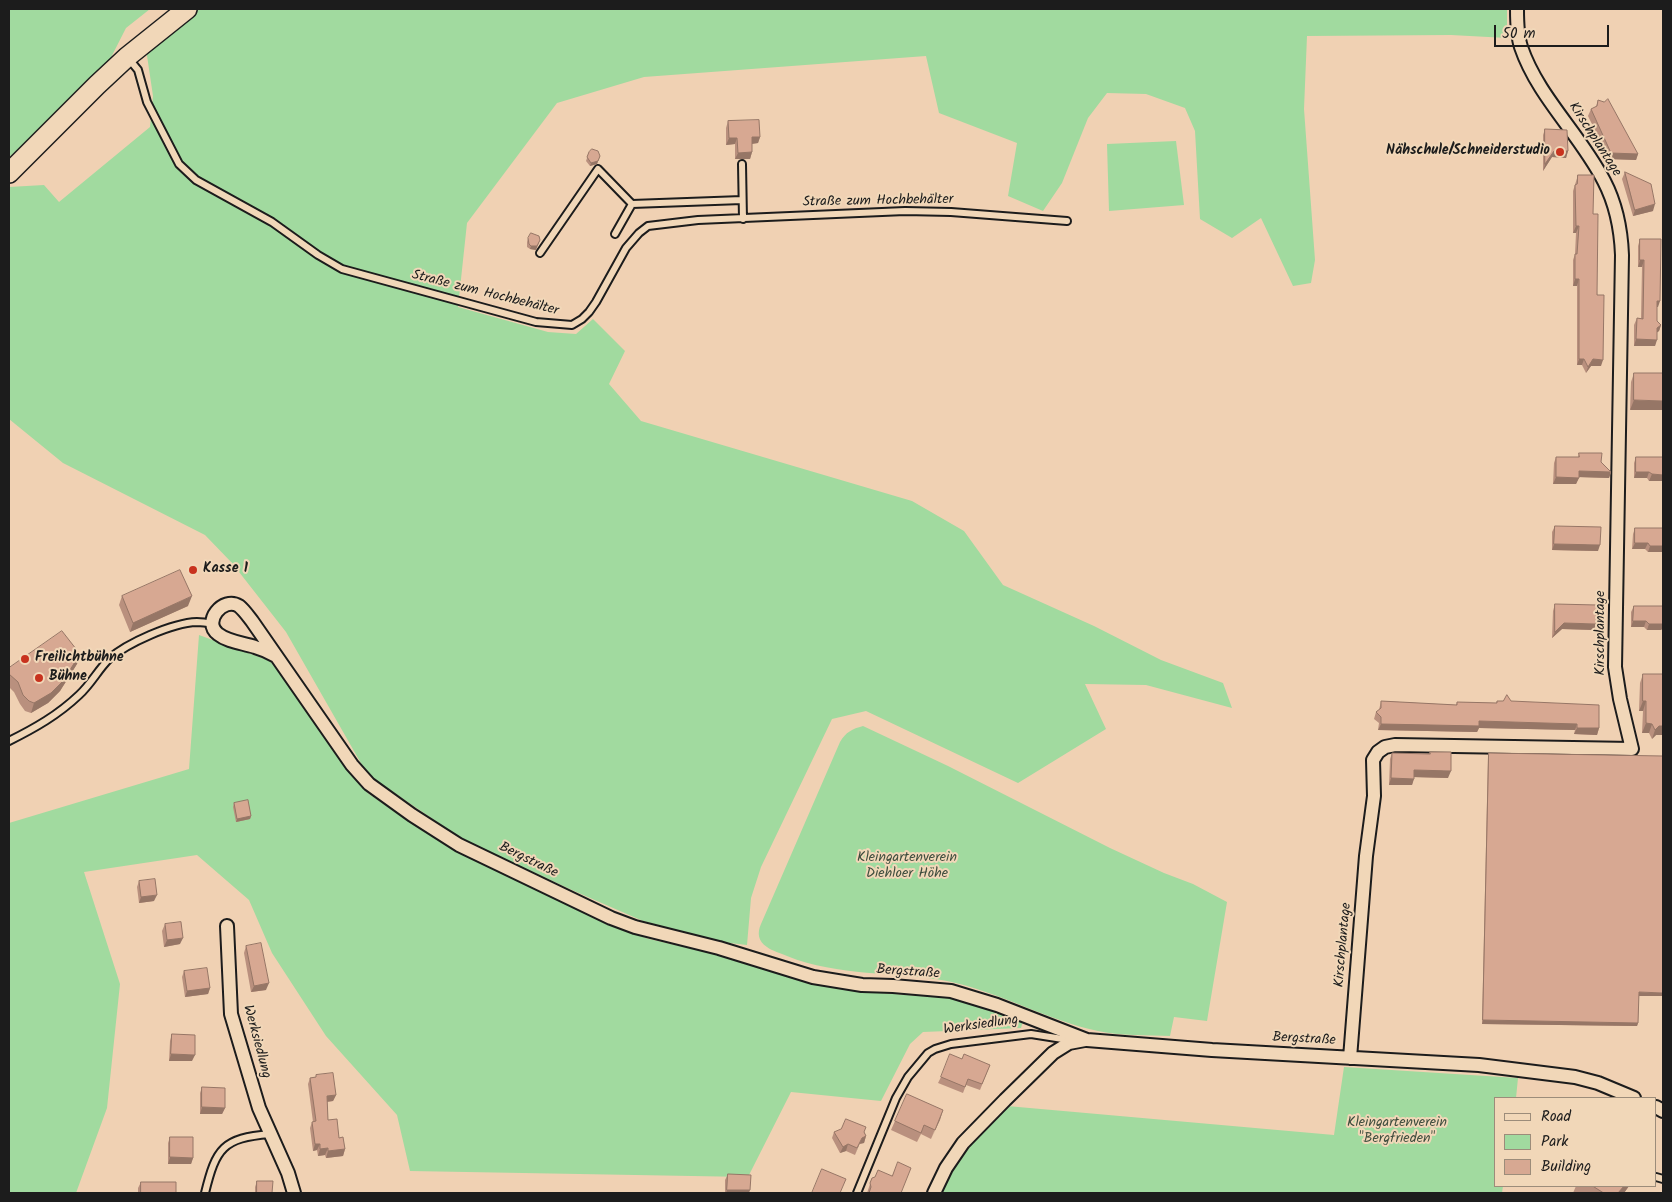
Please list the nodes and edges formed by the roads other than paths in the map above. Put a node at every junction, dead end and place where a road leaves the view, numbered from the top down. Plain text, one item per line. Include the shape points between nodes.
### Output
1 (187, 9) edge
2 (1518, 9) edge
3 (127, 57) junction
4 (742, 164) dead end
5 (9, 173) edge
6 (742, 200) junction
7 (632, 204) junction
8 (744, 219) junction
9 (1067, 221) dead end
10 (616, 234) dead end
11 (540, 253) dead end
12 (213, 624) junction
13 (276, 656) junction
14 (9, 741) edge
15 (227, 926) dead end
16 (1082, 1040) junction
17 (1350, 1058) junction
18 (1632, 1097) edge
19 (270, 1134) junction
20 (205, 1193) edge
21 (294, 1193) edge
22 (857, 1193) edge
23 (934, 1193) edge

1 - 3 main road
2 - 17 street, Kirschplantage via 1518,35 1528,65 1604,181 1620,231 1615,667 1632,749 1395,744 1378,752 1372,768 1374,796
3 - 5 main road
3 - 8 lane, Straße zum Hochbehälter via 138,70 147,102 172,152 196,180 272,222 342,269 536,322 572,325 582,319 596,302 626,248 648,226
4 - 6 lane
6 - 7 lane
6 - 8 lane
7 - 10 lane
7 - 11 lane via 598,168
8 - 9 lane, Straße zum Hochbehälter via 905,211
12 - 13 street via 217,634
12 - 13 street, Bergstraße via 217,610 227,605 238,606
12 - 14 lane via 185,624 134,643 112,657 79,695 59,712 33,730
13 - 16 street, Bergstraße via 352,765 369,784 459,845 611,918 813,977 862,985 951,991 998,1005
15 - 19 street, Werksiedlung via 231,1014
16 - 17 street, Bergstraße
16 - 22 lane, Werksiedlung via 1031,1034 935,1049 908,1077 896,1098
16 - 23 street via 1061,1047 1041,1063 968,1137 946,1168
17 - 18 street, Bergstraße via 1479,1065 1575,1077
19 - 20 lane via 240,1138 225,1146 215,1163
19 - 21 street, Werksiedlung

